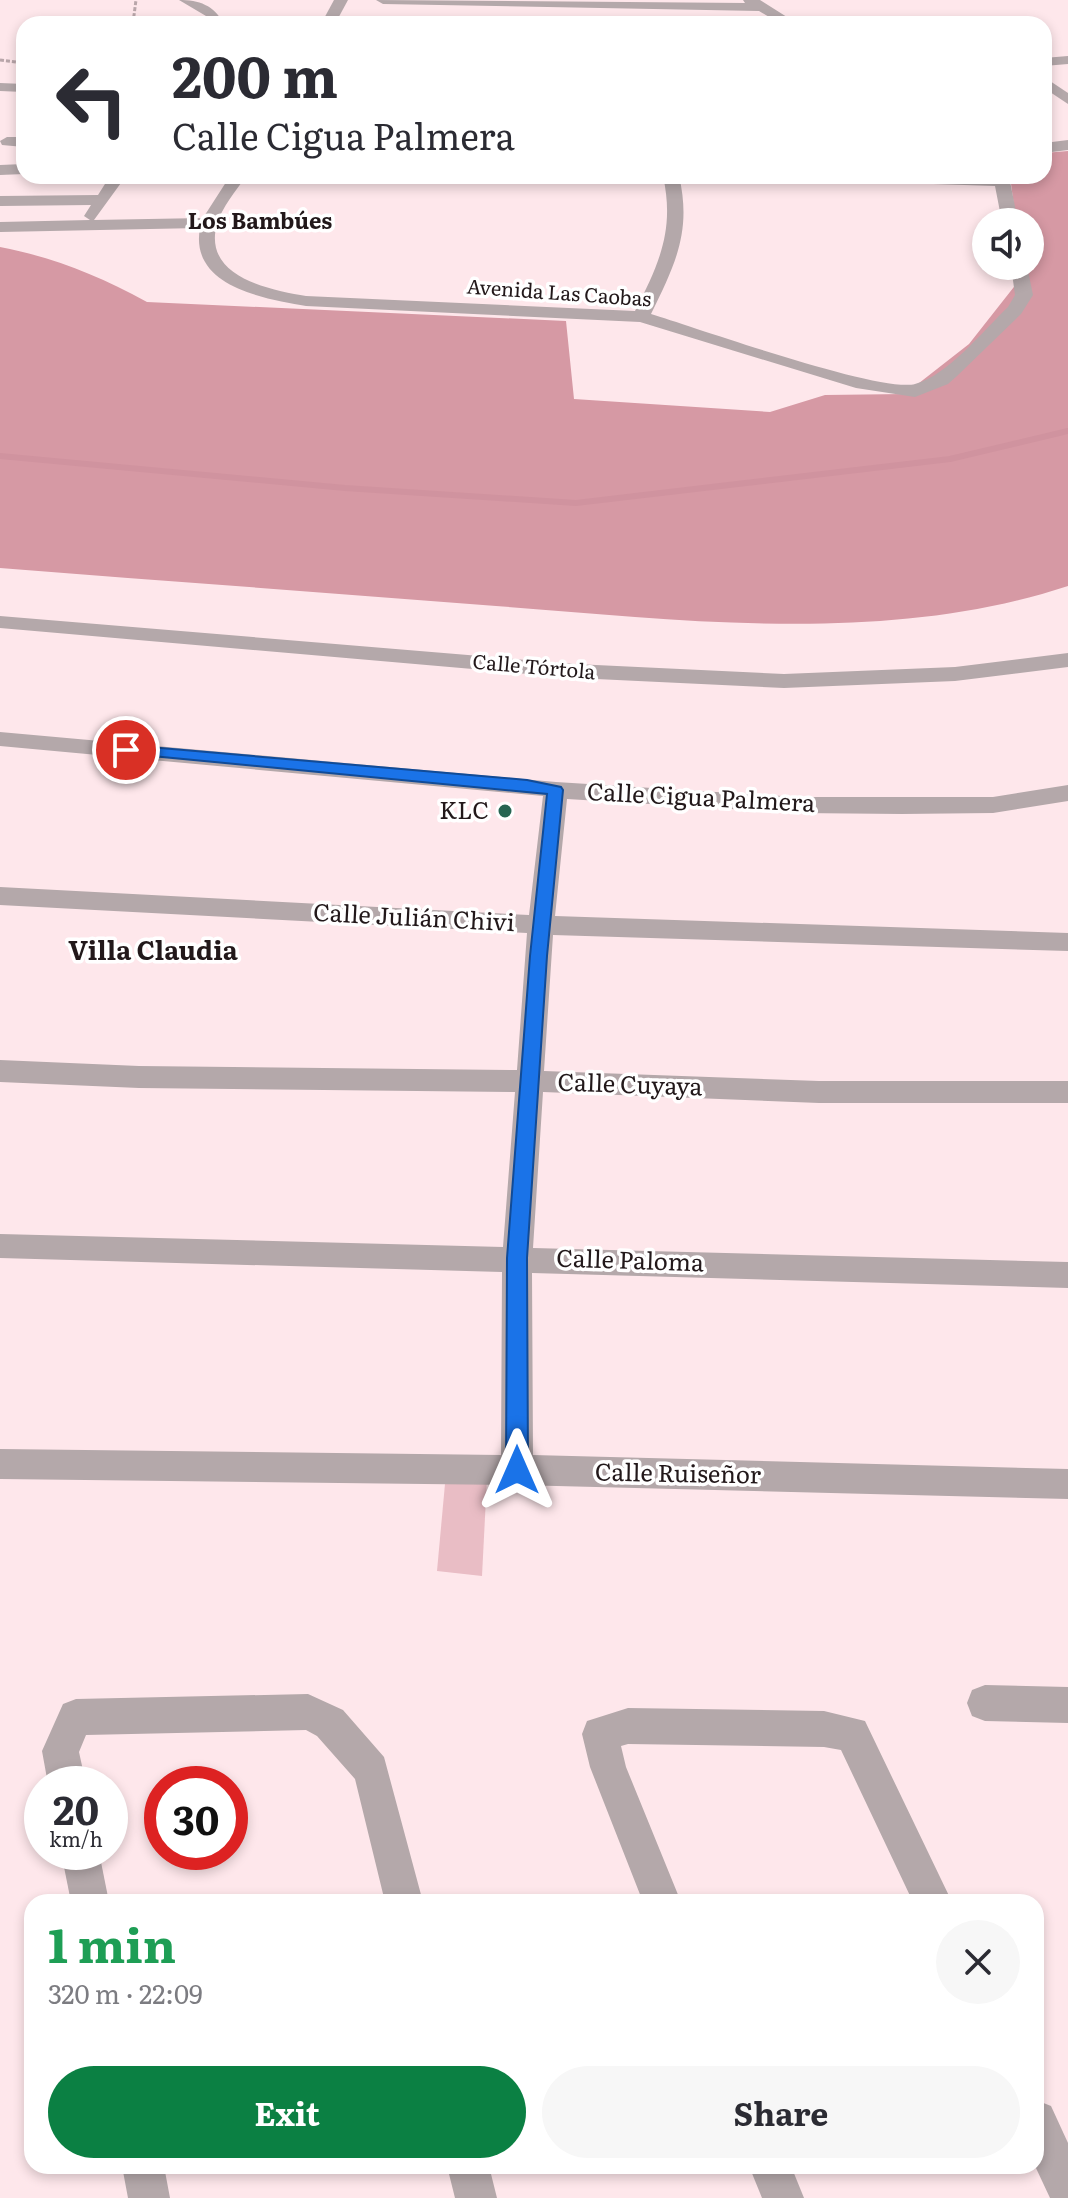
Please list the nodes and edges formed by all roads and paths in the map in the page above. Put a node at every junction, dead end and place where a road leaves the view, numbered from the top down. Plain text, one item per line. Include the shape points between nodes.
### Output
1 (186, 0) edge
2 (383, 0) edge
3 (756, 3) edge
4 (208, 16) edge
5 (778, 16) edge
6 (1052, 87) edge
7 (1068, 100) edge
8 (7, 142) dead end
9 (16, 142) edge
10 (113, 184) edge
11 (233, 184) edge
12 (673, 184) edge
13 (1003, 184) edge
14 (103, 200) junction
15 (0, 201) edge
16 (1007, 208) edge
17 (92, 216) dead end
18 (209, 223) junction
19 (0, 227) edge
20 (1021, 280) edge
21 (641, 317) junction
22 (0, 622) edge
23 (1068, 660) edge
24 (0, 739) edge
25 (556, 790) junction
26 (1068, 793) edge
27 (0, 896) edge
28 (541, 925) junction
29 (1068, 942) edge
30 (0, 1071) edge
31 (528, 1081) junction
32 (1068, 1092) edge
33 (0, 1246) edge
34 (517, 1258) junction
35 (1068, 1275) edge
36 (0, 1464) edge
37 (517, 1470) junction
38 (1068, 1484) edge
39 (985, 1703) dead end
40 (1068, 1705) edge
41 (63, 1766) edge
42 (84, 1870) edge
43 (88, 1894) edge
44 (402, 1894) edge
45 (659, 1894) edge
46 (929, 1894) edge
47 (1044, 2138) edge
48 (144, 2174) edge
49 (470, 2174) edge
50 (773, 2174) edge
51 (1068, 2190) edge
52 (149, 2198) edge
53 (476, 2198) edge
54 (783, 2198) edge

1 - 4 street
2 - 3 street
3 - 5 street
6 - 7 street
8 - 9 street
10 - 14 street
11 - 18 street
12 - 21 street via 678,227
13 - 16 street
14 - 15 street
14 - 17 street
18 - 19 street
18 - 21 street, Avenida Las Caobas via 210,255 226,275 256,292 306,301
20 - 21 street, Avenida Las Caobas via 1022,302 941,380 915,391 863,384
22 - 23 street, Calle Tórtola via 575,671 784,681 955,674
24 - 25 street, Calle Cigua Palmera
25 - 26 street, Calle Cigua Palmera via 902,806 993,805
25 - 28 street
27 - 28 street, Calle Julián Chivi
28 - 29 street, Calle Julián Chivi
28 - 31 street
30 - 31 street, Calle Cuyaya
31 - 32 street, Calle Cuyaya via 819,1092
31 - 34 street
33 - 34 street, Calle Paloma
34 - 35 street, Calle Paloma
34 - 37 street
36 - 37 street, Calle Ruiseñor
37 - 38 street, Calle Ruiseñor
39 - 40 street
41 - 44 street via 60,1751 76,1717 308,1712 330,1723 371,1770
42 - 43 street
45 - 46 street via 600,1734 628,1726 852,1734
47 - 51 street
48 - 52 street
49 - 53 street
50 - 54 street

